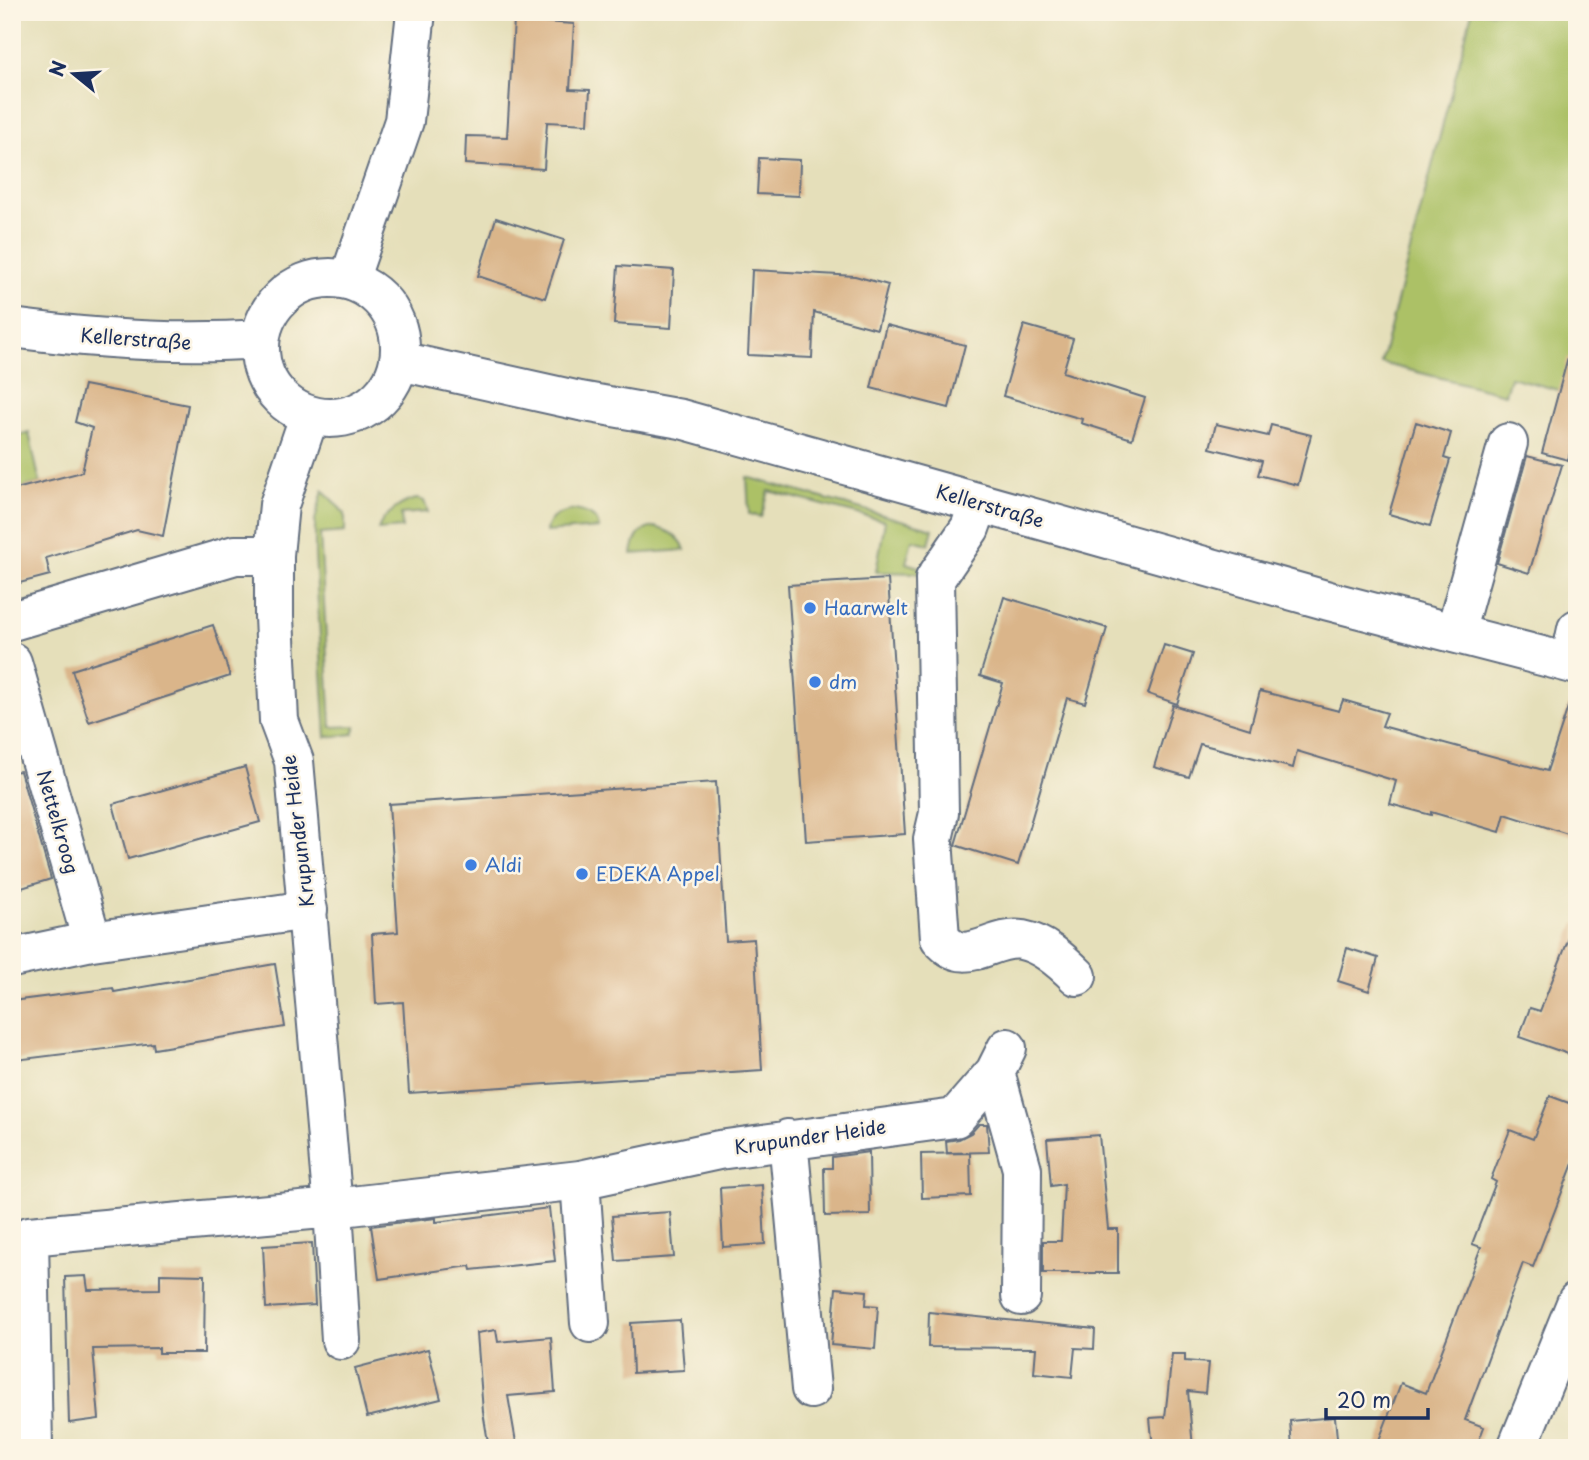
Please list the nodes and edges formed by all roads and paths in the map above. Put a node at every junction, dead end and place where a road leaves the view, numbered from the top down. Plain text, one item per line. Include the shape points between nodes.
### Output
1 (416, 12) edge
2 (349, 280) junction
3 (12, 328) edge
4 (260, 339) junction
5 (400, 361) junction
6 (309, 417) junction
7 (1508, 443) dead end
8 (979, 503) junction
9 (274, 555) junction
10 (12, 621) edge
11 (1455, 633) junction
12 (1574, 652) edge
13 (12, 662) edge
14 (308, 910) junction
15 (92, 941) junction
16 (12, 958) edge
17 (1077, 976) dead end
18 (788, 1139) junction
19 (580, 1180) junction
20 (333, 1208) junction
21 (1021, 1296) dead end
22 (1577, 1301) edge
23 (590, 1323) dead end
24 (341, 1340) dead end
25 (22, 1377) edge
26 (811, 1389) dead end
27 (33, 1448) edge
28 (1517, 1448) edge

1 - 2 street via 404,121
2 - 4 street via 302,283 282,297 267,316
2 - 5 street via 373,292 390,311 400,335
3 - 4 street, Kellerstraße via 141,340 212,343
4 - 6 street via 260,364 270,387 287,406
5 - 6 street via 383,397 349,418
5 - 8 street, Kellerstraße via 681,419
6 - 9 street, Krupunder Heide via 279,505
7 - 11 street
8 - 11 street, Kellerstraße
8 - 17 street via 970,528 935,579 939,813 933,839 940,938 947,947 964,953 1021,940 1059,959
9 - 10 street via 235,555
9 - 14 street, Krupunder Heide via 279,721 294,761
11 - 12 street, Kellerstraße
13 - 15 street, Nettelkroog
14 - 15 street
14 - 20 street, Krupunder Heide
15 - 16 street
18 - 19 street, Krupunder Heide
18 - 21 street, Krupunder Heide via 956,1118 1001,1060 1022,1169
18 - 26 street
19 - 20 street, Krupunder Heide
19 - 23 street
20 - 24 street, Krupunder Heide
20 - 25 street, Krupunder Heide via 29,1236
22 - 28 street
25 - 27 street, Krupunder Heide

